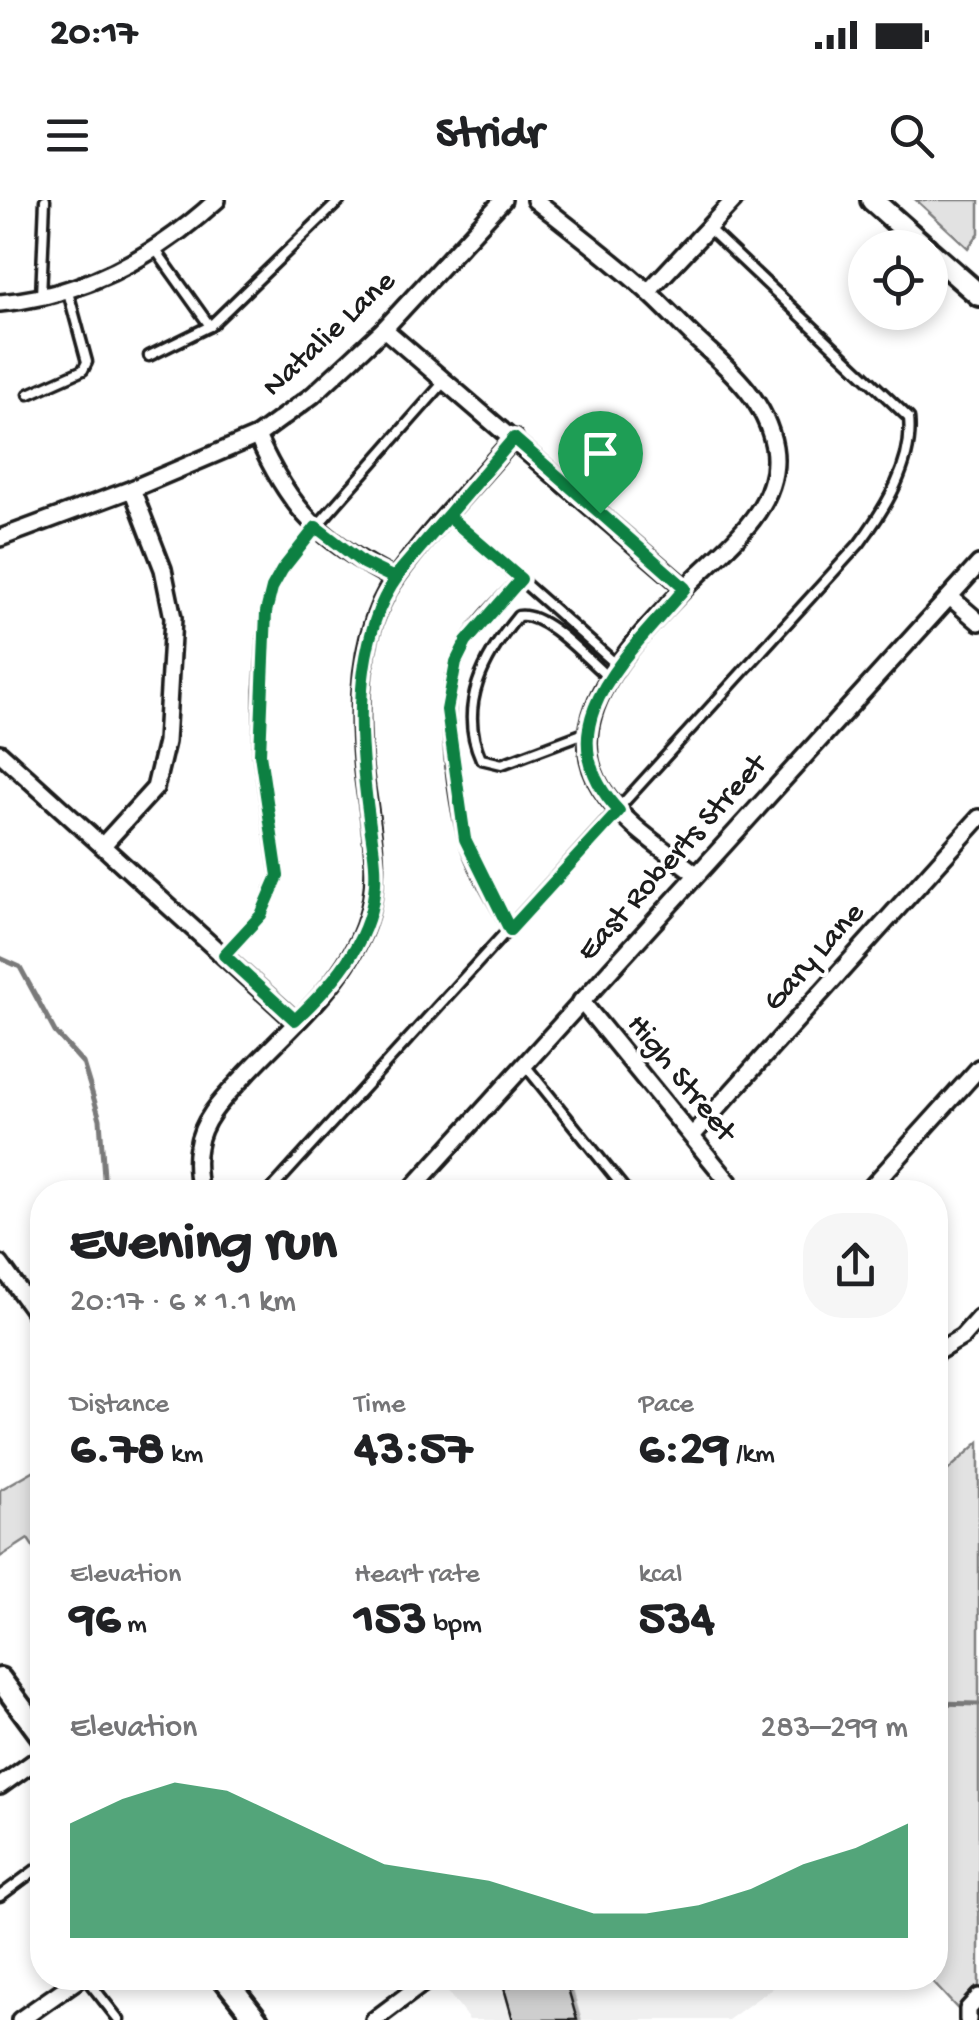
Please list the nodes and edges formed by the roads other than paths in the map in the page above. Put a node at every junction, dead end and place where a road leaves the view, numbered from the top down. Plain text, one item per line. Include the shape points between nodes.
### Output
1 (46, 200) edge
2 (217, 200) edge
3 (340, 200) edge
4 (503, 200) edge
5 (536, 200) edge
6 (734, 200) edge
7 (872, 200) edge
8 (708, 228) junction
9 (906, 230) edge
10 (154, 249) junction
11 (948, 268) edge
12 (68, 292) junction
13 (648, 292) junction
14 (979, 295) edge
15 (41, 297) junction
16 (0, 303) edge
17 (210, 326) junction
18 (384, 329) junction
19 (149, 356) dead end
20 (444, 382) junction
21 (29, 394) dead end
22 (257, 436) junction
23 (514, 438) junction
24 (132, 489) junction
25 (448, 516) junction
26 (316, 527) junction
27 (0, 538) edge
28 (979, 564) edge
29 (394, 578) junction
30 (521, 579) junction
31 (685, 588) junction
32 (950, 596) junction
33 (979, 622) edge
34 (614, 672) junction
35 (586, 732) junction
36 (0, 753) edge
37 (619, 811) junction
38 (979, 818) edge
39 (104, 845) junction
40 (696, 874) junction
41 (510, 930) junction
42 (224, 955) junction
43 (581, 1001) junction
44 (295, 1020) junction
45 (524, 1064) junction
46 (979, 1068) edge
47 (692, 1136) junction
48 (200, 1180) edge
49 (280, 1180) edge
50 (419, 1180) edge
51 (616, 1180) edge
52 (727, 1180) edge
53 (878, 1180) edge
54 (0, 1264) edge
55 (30, 1305) edge
56 (979, 1318) edge
57 (948, 1345) edge
58 (0, 1680) edge
59 (30, 1720) edge
60 (30, 1765) edge
61 (0, 1786) edge
62 (30, 1874) edge
63 (0, 1896) edge
64 (65, 1990) edge
65 (93, 1990) edge
66 (234, 1990) edge
67 (414, 1990) edge
68 (979, 1997) edge
69 (965, 2019) edge
70 (20, 2020) edge
71 (119, 2020) edge
72 (257, 2020) edge
73 (374, 2020) edge

1 - 15 lane
2 - 10 street
3 - 17 lane
4 - 18 street, Natalie Lane
5 - 13 street
6 - 8 street
7 - 9 street
8 - 13 street
8 - 37 lane via 909,418 911,436 891,494 859,544
10 - 12 street
10 - 17 lane
11 - 14 street
12 - 15 street
12 - 21 lane via 87,362 83,370
13 - 31 street via 744,384 774,447 768,492 757,514
15 - 16 street
17 - 19 lane
18 - 20 street
18 - 22 street, Natalie Lane via 313,396
20 - 23 street
20 - 26 lane
22 - 24 street, Natalie Lane
22 - 26 street via 278,481
23 - 25 street
23 - 31 street
24 - 27 street, Natalie Lane
24 - 39 street via 164,569 173,618 166,742 155,788
25 - 29 street
25 - 30 lane
26 - 29 street
26 - 42 lane via 282,570 266,612 260,754 278,876 261,915
28 - 32 street, East Roberts Street
29 - 44 street via 375,620 360,713 374,894 347,962
30 - 34 lane
30 - 41 lane via 466,642 447,710 465,839
31 - 34 street
32 - 33 street
32 - 40 street, East Roberts Street
34 - 35 street
34 - 35 lane via 540,617 524,614 477,679 473,725 481,759 502,764
35 - 37 street via 591,768
36 - 39 street
37 - 40 street
37 - 41 lane
38 - 47 street, Gary Lane
39 - 42 street
40 - 43 street, East Roberts Street
41 - 49 lane
42 - 44 street
43 - 45 street, East Roberts Street
43 - 47 street, High Street
44 - 48 street via 215,1108 198,1144
45 - 50 street, East Roberts Street
45 - 51 lane
46 - 53 street
47 - 52 street, High Street
54 - 55 street
56 - 57 street
58 - 59 street
60 - 61 street
62 - 63 lane
64 - 70 street
65 - 71 lane
66 - 72 street
67 - 73 street
68 - 69 street

